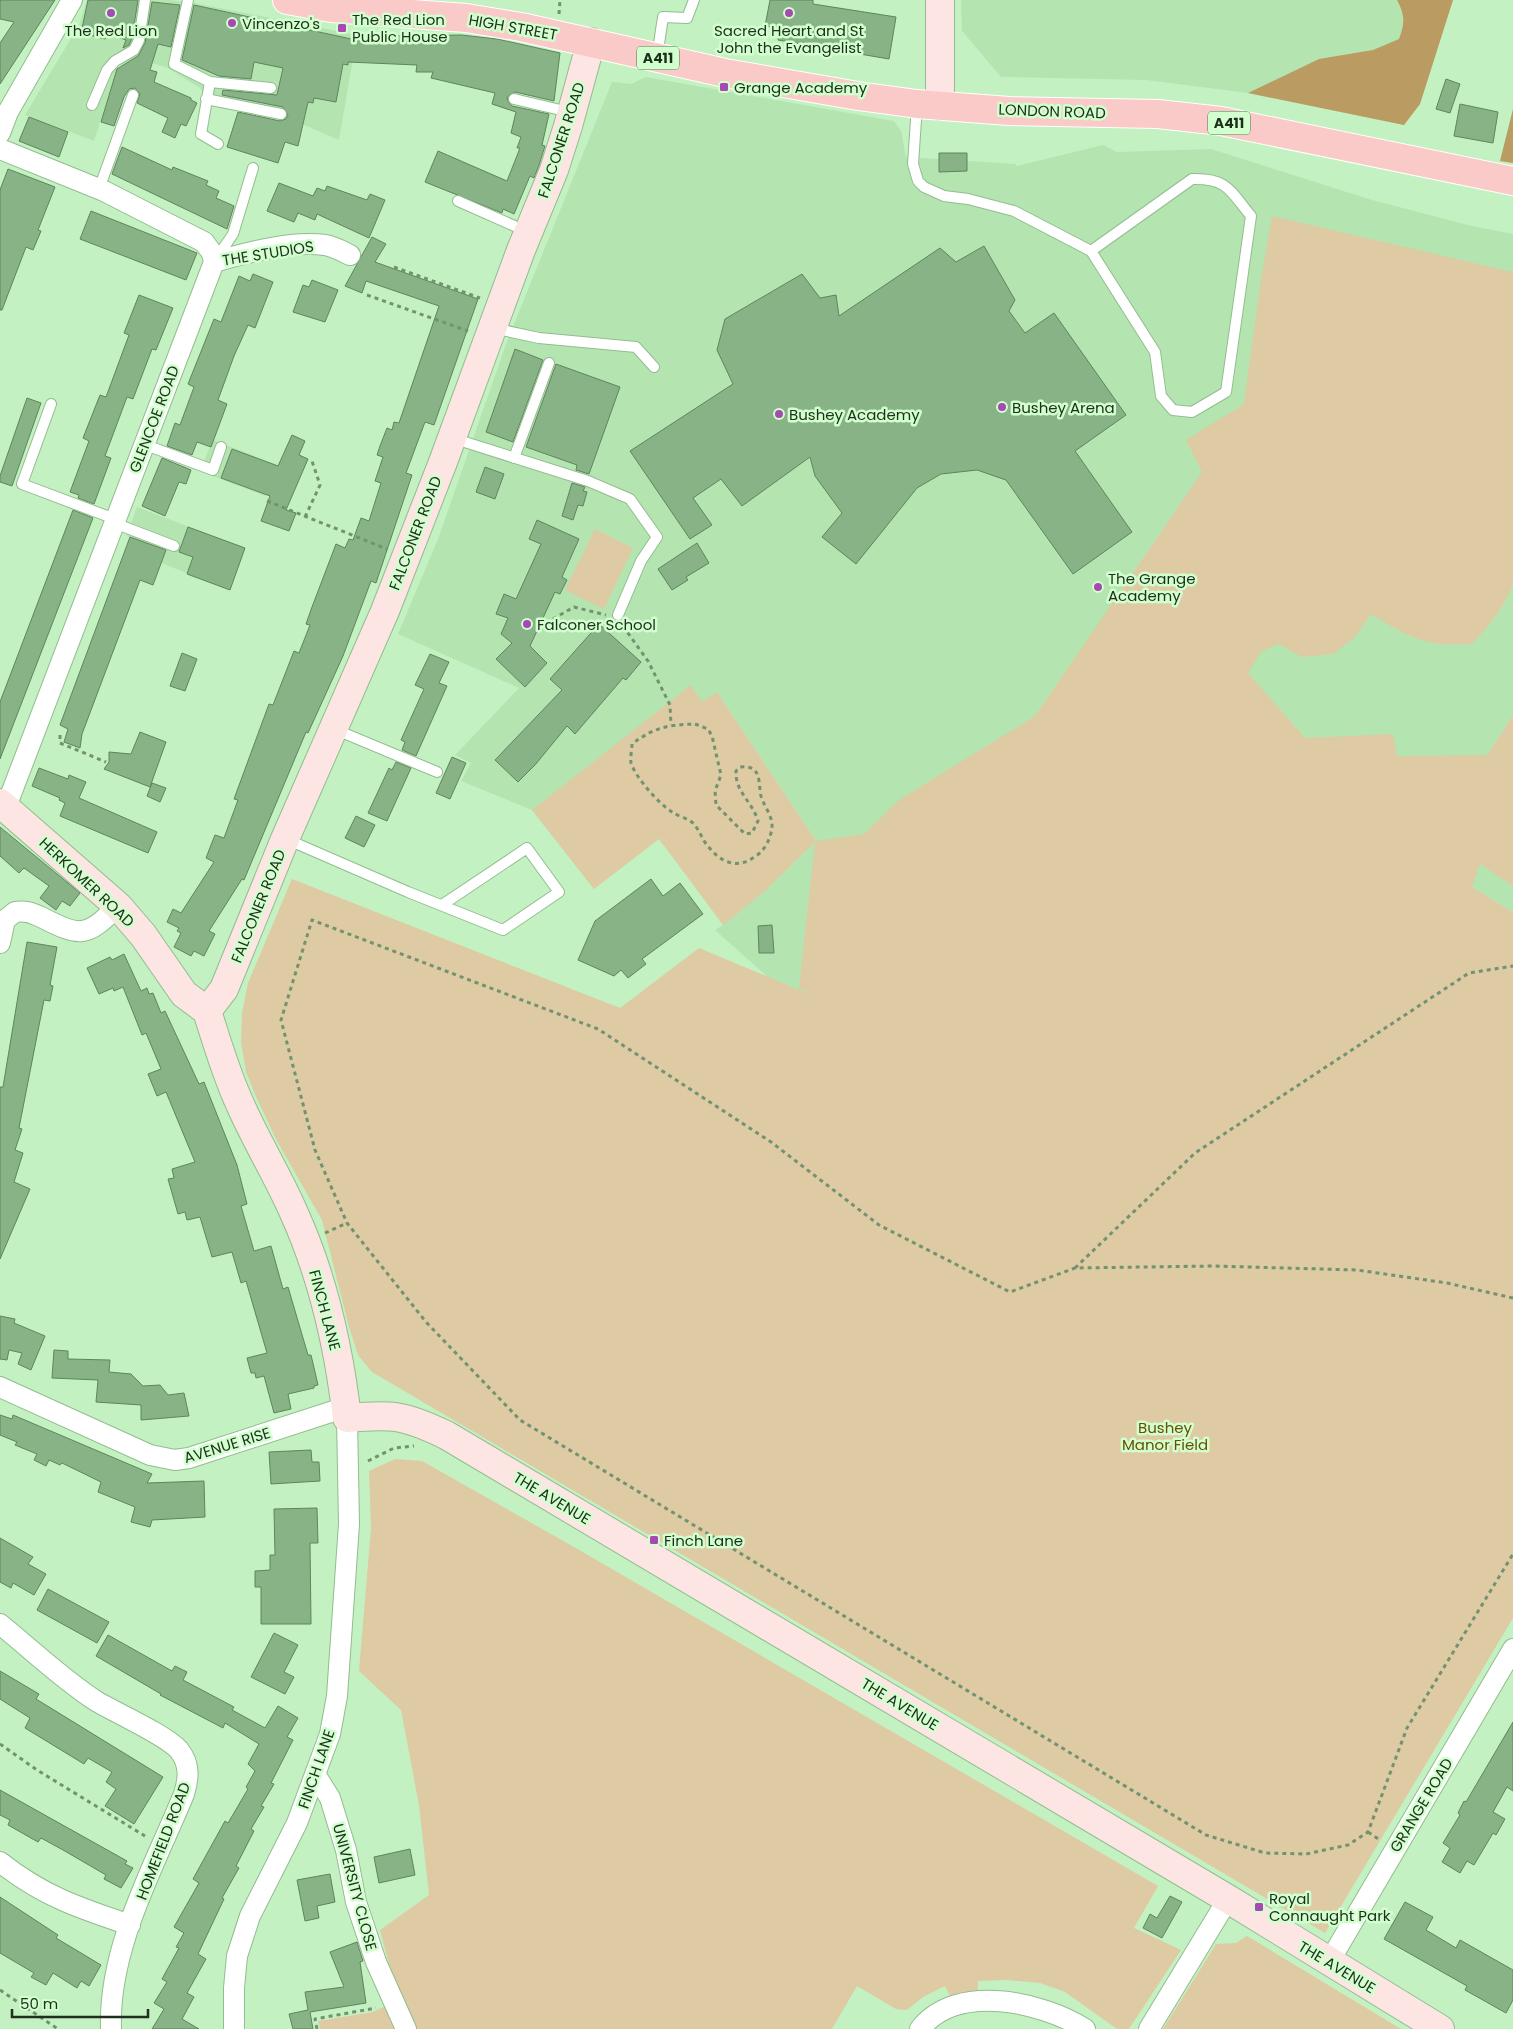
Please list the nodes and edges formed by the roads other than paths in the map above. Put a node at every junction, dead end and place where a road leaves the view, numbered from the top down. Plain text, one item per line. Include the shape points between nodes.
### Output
1 (72, 0) edge
2 (145, 0) edge
3 (188, 0) edge
4 (287, 0) edge
5 (694, 0) edge
6 (940, 0) edge
7 (330, 4) edge
8 (591, 42) junction
9 (657, 58) junction
10 (210, 82) junction
11 (271, 88) dead end
12 (133, 95) dead end
13 (206, 99) junction
14 (514, 99) dead end
15 (929, 105) junction
16 (92, 106) dead end
17 (572, 113) junction
18 (281, 114) dead end
19 (0, 133) edge
20 (218, 144) dead end
21 (0, 149) edge
22 (253, 168) dead end
23 (1513, 181) edge
24 (99, 189) junction
25 (458, 201) dead end
26 (528, 232) junction
27 (1091, 251) junction
28 (350, 255) dead end
29 (214, 262) junction
30 (489, 333) junction
31 (549, 363) dead end
32 (654, 367) dead end
33 (51, 404) dead end
34 (452, 437) junction
35 (144, 444) junction
36 (221, 447) dead end
37 (514, 458) junction
38 (115, 521) junction
39 (174, 546) dead end
40 (618, 615) dead end
41 (333, 729) junction
42 (437, 772) dead end
43 (3, 805) edge
44 (285, 838) junction
45 (442, 905) junction
46 (118, 906) junction
47 (0, 943) edge
48 (207, 1011) junction
49 (0, 1387) edge
50 (346, 1413) junction
51 (0, 1624) edge
52 (1512, 1653) edge
53 (315, 1774) junction
54 (0, 1862) edge
55 (1228, 1899) junction
56 (130, 1925) junction
57 (1329, 1962) junction
58 (111, 2029) edge
59 (234, 2029) edge
60 (406, 2029) edge
61 (920, 2029) edge
62 (1085, 2029) edge
63 (1149, 2029) edge
64 (1440, 2029) edge

1 - 19 street via 8,112
2 - 16 lane via 139,40 134,50 107,70
3 - 10 lane via 174,64
4 - 7 main road, HIGH STREET / A411
5 - 9 lane via 687,18 663,17
6 - 15 street
7 - 8 main road, HIGH STREET / A411 via 452,13
8 - 9 main road, LONDON ROAD / A411
8 - 17 street, FALCONER ROAD
9 - 15 main road, LONDON ROAD / A411 via 858,96
10 - 11 lane
10 - 13 lane
12 - 24 lane
13 - 18 lane
13 - 20 lane via 201,134
14 - 17 lane
15 - 23 main road, LONDON ROAD / A411 via 1009,111 1158,114 1221,121
15 - 27 lane via 913,164 924,187 944,196 1014,211
17 - 26 street, FALCONER ROAD via 554,170
21 - 24 street
22 - 29 lane via 233,234
24 - 29 street via 204,242
25 - 26 lane
26 - 30 street, FALCONER ROAD
27 - 27 lane via 1192,179 1209,178 1224,183 1251,216 1226,392 1192,412 1173,410 1161,396 1155,352
28 - 29 street, THE STUDIOS via 327,245 311,244 245,253
29 - 35 street, GLENCOE ROAD
30 - 32 lane via 636,347
30 - 34 street, FALCONER ROAD
31 - 37 lane
33 - 38 lane via 22,484
34 - 37 lane
34 - 41 street, FALCONER ROAD
35 - 36 lane via 213,470
35 - 38 street, GLENCOE ROAD
37 - 40 lane via 588,481 630,499 657,537 641,561
38 - 39 lane
38 - 43 street, GLENCOE ROAD
41 - 42 lane
41 - 44 street, FALCONER ROAD
43 - 46 street, HERKOMER ROAD
44 - 45 lane
44 - 48 street, FALCONER ROAD via 224,989
45 - 45 lane via 503,930 559,892 527,848
46 - 47 street via 100,925 81,932 63,928 32,913 15,912 5,920
46 - 48 street, HERKOMER ROAD via 143,935 184,994
48 - 50 street, FINCH LANE via 240,1104 306,1242 334,1338
49 - 50 street, AVENUE RISE via 150,1455 175,1460
50 - 53 street, FINCH LANE via 349,1524 337,1696 330,1734
50 - 55 street, THE AVENUE via 408,1418 446,1435
51 - 56 street, HOMEFIELD ROAD via 82,1691 177,1748 187,1767 187,1785
52 - 57 street, GRANGE ROAD
53 - 59 street, FINCH LANE via 297,1824 250,1916 238,1956
53 - 60 street, UNIVERSITY CLOSE via 330,1798 346,1850 356,1902 376,1962
54 - 56 street via 45,1893
55 - 57 street, THE AVENUE
55 - 63 street
56 - 58 street, HOMEFIELD ROAD via 116,1974
57 - 64 street, THE AVENUE
61 - 62 street via 940,2012 963,2004 1014,2001 1070,2019

